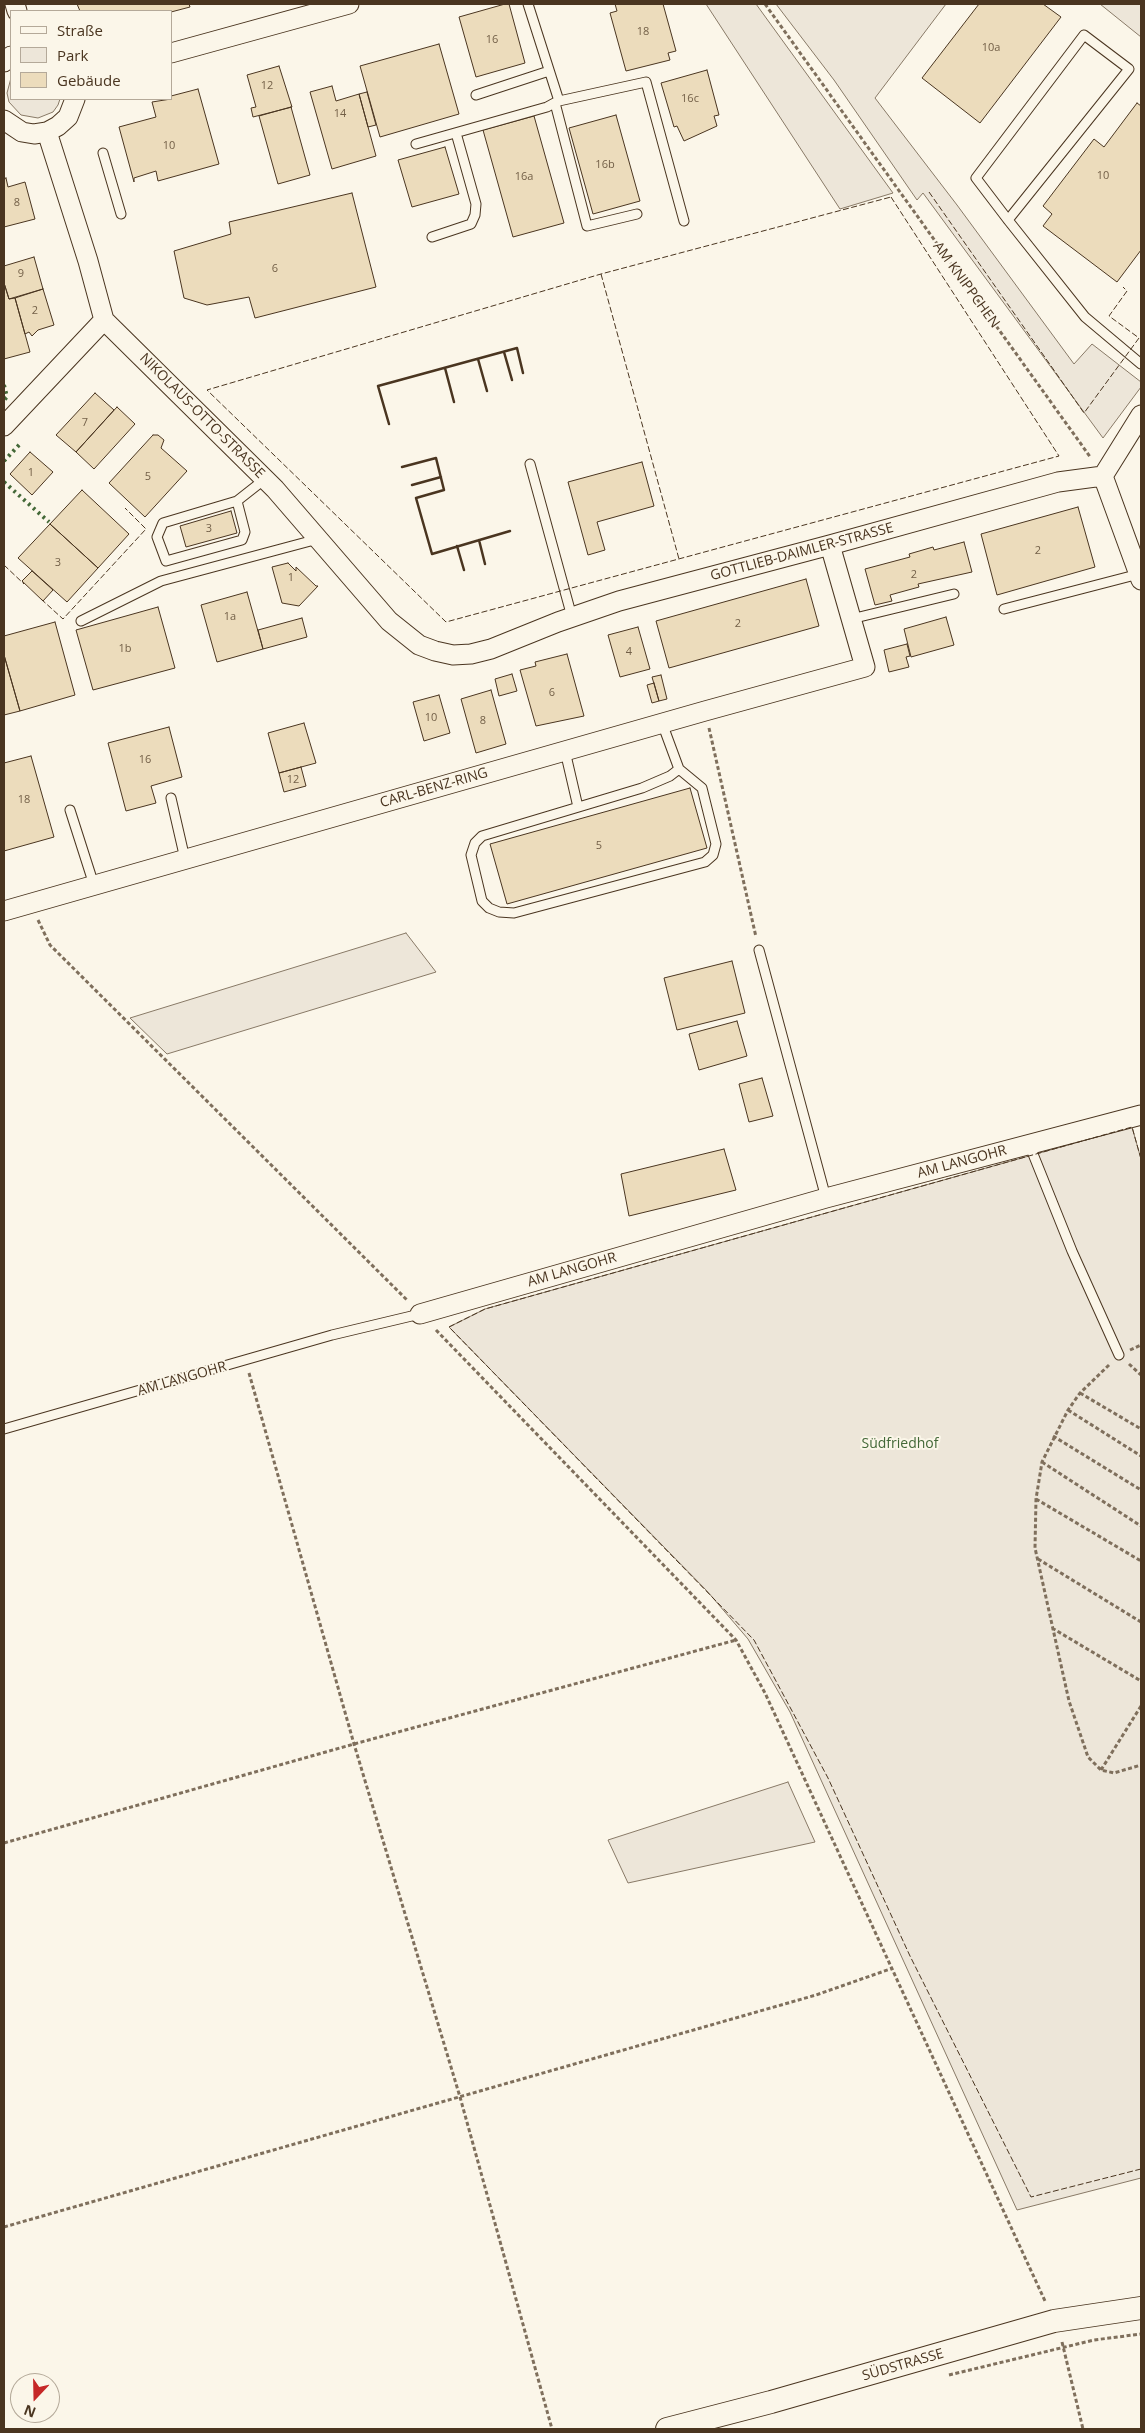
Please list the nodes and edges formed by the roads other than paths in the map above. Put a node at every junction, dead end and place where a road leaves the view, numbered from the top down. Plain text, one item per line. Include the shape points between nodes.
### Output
1 (349, 4) edge
2 (528, 4) edge
3 (172, 53) edge
4 (549, 71) junction
5 (476, 95) dead end
6 (75, 100) edge
7 (557, 102) junction
8 (4, 120) edge
9 (47, 132) junction
10 (456, 133) junction
11 (416, 144) dead end
12 (103, 153) dead end
13 (121, 214) dead end
14 (637, 214) dead end
15 (1008, 220) junction
16 (684, 222) dead end
17 (432, 237) dead end
18 (104, 320) junction
19 (1141, 364) edge
20 (1141, 415) edge
21 (4, 426) edge
22 (530, 464) dead end
23 (1103, 476) junction
24 (265, 479) junction
25 (237, 501) junction
26 (318, 539) junction
27 (830, 546) junction
28 (1140, 577) edge
29 (954, 594) dead end
30 (1004, 609) dead end
31 (572, 617) junction
32 (851, 619) junction
33 (80, 621) dead end
34 (435, 651) joint
35 (662, 723) junction
36 (566, 750) junction
37 (679, 769) junction
38 (172, 798) dead end
39 (578, 807) junction
40 (70, 810) dead end
41 (185, 859) junction
42 (94, 885) junction
43 (4, 911) edge
44 (759, 950) road end
45 (1141, 1116) edge
46 (1029, 1144) junction
47 (826, 1198) junction
48 (420, 1314) joint
49 (1119, 1355) road end
50 (4, 1429) edge
51 (1141, 2308) edge
52 (667, 2429) edge

1 - 3 street
2 - 4 lane
4 - 5 lane
4 - 7 lane
6 - 9 street via 68,117
7 - 10 lane via 547,108
7 - 14 lane via 587,226
7 - 16 lane via 646,82
8 - 9 street via 22,132
9 - 18 street
10 - 11 lane
10 - 17 lane via 476,204 475,215 471,224
12 - 13 lane
15 - 15 lane via 976,178 1084,35 1129,69
15 - 19 lane via 1084,317
18 - 21 street
18 - 24 street, NIKOLAUS-OTTO-STRASSE
20 - 23 street
22 - 31 lane
23 - 27 street, GOTTLIEB-DAIMLER-STRASSE via 1058,482
23 - 28 street
24 - 25 lane
24 - 26 street, NIKOLAUS-OTTO-STRASSE
25 - 25 lane via 163,523 156,537 166,561 242,540 245,532
26 - 33 lane via 161,581
26 - 34 street, NIKOLAUS-OTTO-STRASSE via 389,621 419,644
27 - 31 street, GOTTLIEB-DAIMLER-STRASSE via 619,600
27 - 32 street
28 - 30 lane
29 - 32 lane
31 - 34 street, GOTTLIEB-DAIMLER-STRASSE via 478,652 453,655
32 - 35 street, CARL-BENZ-RING via 865,667
35 - 36 street, CARL-BENZ-RING
35 - 37 lane
36 - 39 lane
36 - 41 street, CARL-BENZ-RING
37 - 39 lane via 642,788
37 - 39 lane via 702,788 716,844 713,855 704,862 514,913 489,908 482,901 471,855 475,843 482,836
38 - 41 lane
40 - 42 lane
41 - 42 street, CARL-BENZ-RING
42 - 43 street, CARL-BENZ-RING
44 - 47 lane
45 - 46 street, AM LANGOHR
46 - 47 street, AM LANGOHR
46 - 49 lane
47 - 48 street, AM LANGOHR
48 - 50 lane, AM LANGOHR via 332,1335
51 - 52 street, SÜDSTRASSE via 1054,2321

